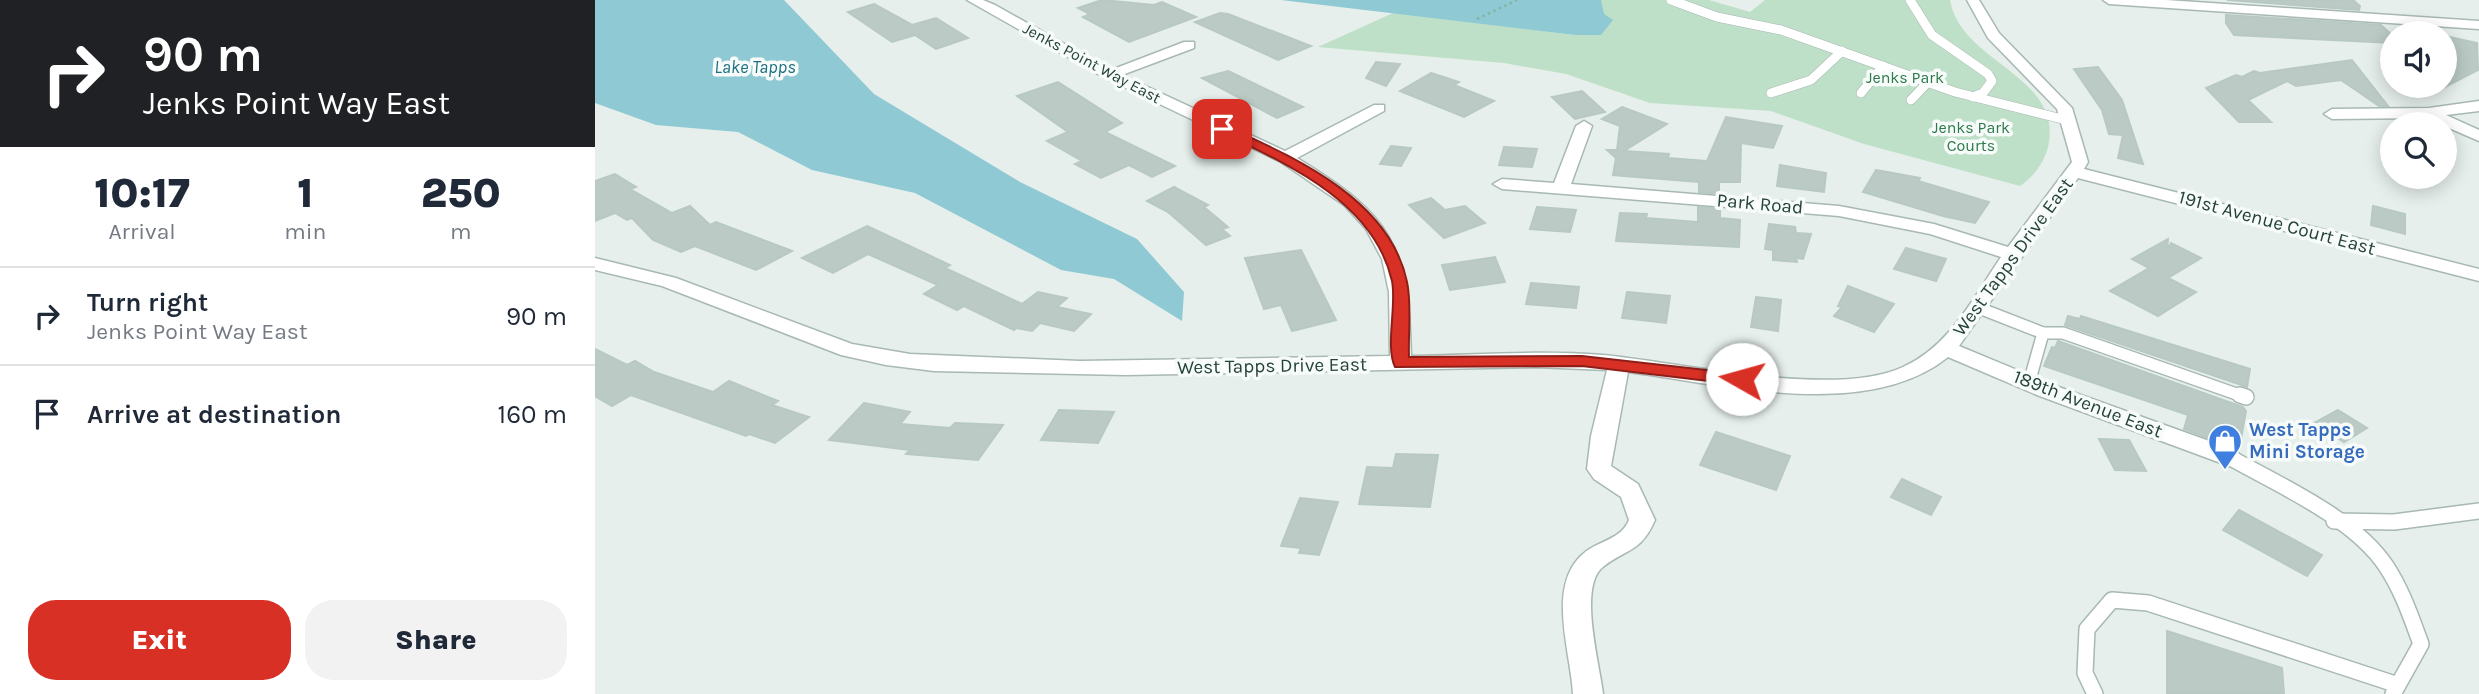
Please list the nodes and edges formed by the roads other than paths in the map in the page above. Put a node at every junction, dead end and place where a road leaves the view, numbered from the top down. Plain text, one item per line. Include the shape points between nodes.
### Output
1 (973, 0) edge
2 (1671, 0) edge
3 (1910, 0) edge
4 (1973, 0) edge
5 (2109, 0) edge
6 (2479, 25) edge
7 (1189, 45) dead end
8 (1842, 51) junction
9 (1883, 66) junction
10 (1110, 75) junction
11 (1928, 82) junction
12 (1771, 93) dead end
13 (1861, 93) dead end
14 (1973, 97) junction
15 (1912, 100) dead end
16 (2479, 106) edge
17 (1379, 108) dead end
18 (2436, 112) edge
19 (2332, 114) dead end
20 (2380, 114) edge
21 (2070, 121) junction
22 (1584, 126) dead end
23 (2457, 126) edge
24 (2479, 136) edge
25 (1284, 158) junction
26 (2074, 172) junction
27 (1502, 184) dead end
28 (1561, 187) junction
29 (2012, 255) junction
30 (595, 264) edge
31 (2479, 275) edge
32 (1979, 307) junction
33 (2043, 333) junction
34 (1947, 349) junction
35 (1401, 363) junction
36 (1619, 364) junction
37 (2029, 383) junction
38 (2246, 397) dead end
39 (2229, 457) joint
40 (2479, 511) edge
41 (2334, 520) junction
42 (2396, 690) edge
43 (1588, 694) edge
44 (2095, 694) edge

1 - 10 street, Jenks Point Way East
2 - 8 lane
3 - 14 lane via 1917,20 1940,44 1988,74 1989,88
4 - 21 street, West Tapps Drive East via 1993,35 2057,98
5 - 6 street
7 - 10 street
8 - 9 lane
8 - 12 lane via 1811,80
9 - 11 lane
9 - 13 lane
10 - 25 street, Jenks Point Way East
11 - 14 lane
11 - 15 lane
14 - 21 lane
16 - 18 street
17 - 25 street
19 - 20 street
21 - 26 street, West Tapps Drive East via 2080,162
22 - 28 street
23 - 24 street
25 - 35 street, Jenks Point Way East via 1342,195 1383,242 1400,283
26 - 29 street, West Tapps Drive East
26 - 31 street, 191st Avenue Court East
27 - 28 street, Park Road
28 - 29 street, Park Road via 1839,211 1934,229
29 - 32 street, West Tapps Drive East
30 - 35 street, West Tapps Drive East via 656,277 822,344 907,361 1126,369
32 - 33 lane
32 - 34 street, West Tapps Drive East
33 - 37 lane
33 - 38 lane via 2063,334
34 - 36 street, West Tapps Drive East via 1903,375 1860,384 1768,382
34 - 37 street, 189th Avenue East
35 - 36 street, West Tapps Drive East via 1545,360
36 - 43 street via 1596,457 1607,477 1633,494 1642,520 1630,542 1595,558 1582,575 1577,624
37 - 39 street, 189th Avenue East
39 - 41 lane
40 - 41 lane via 2394,523
41 - 42 lane via 2378,556 2406,603 2421,644
42 - 44 lane via 2148,603 2112,600 2087,629 2085,673

